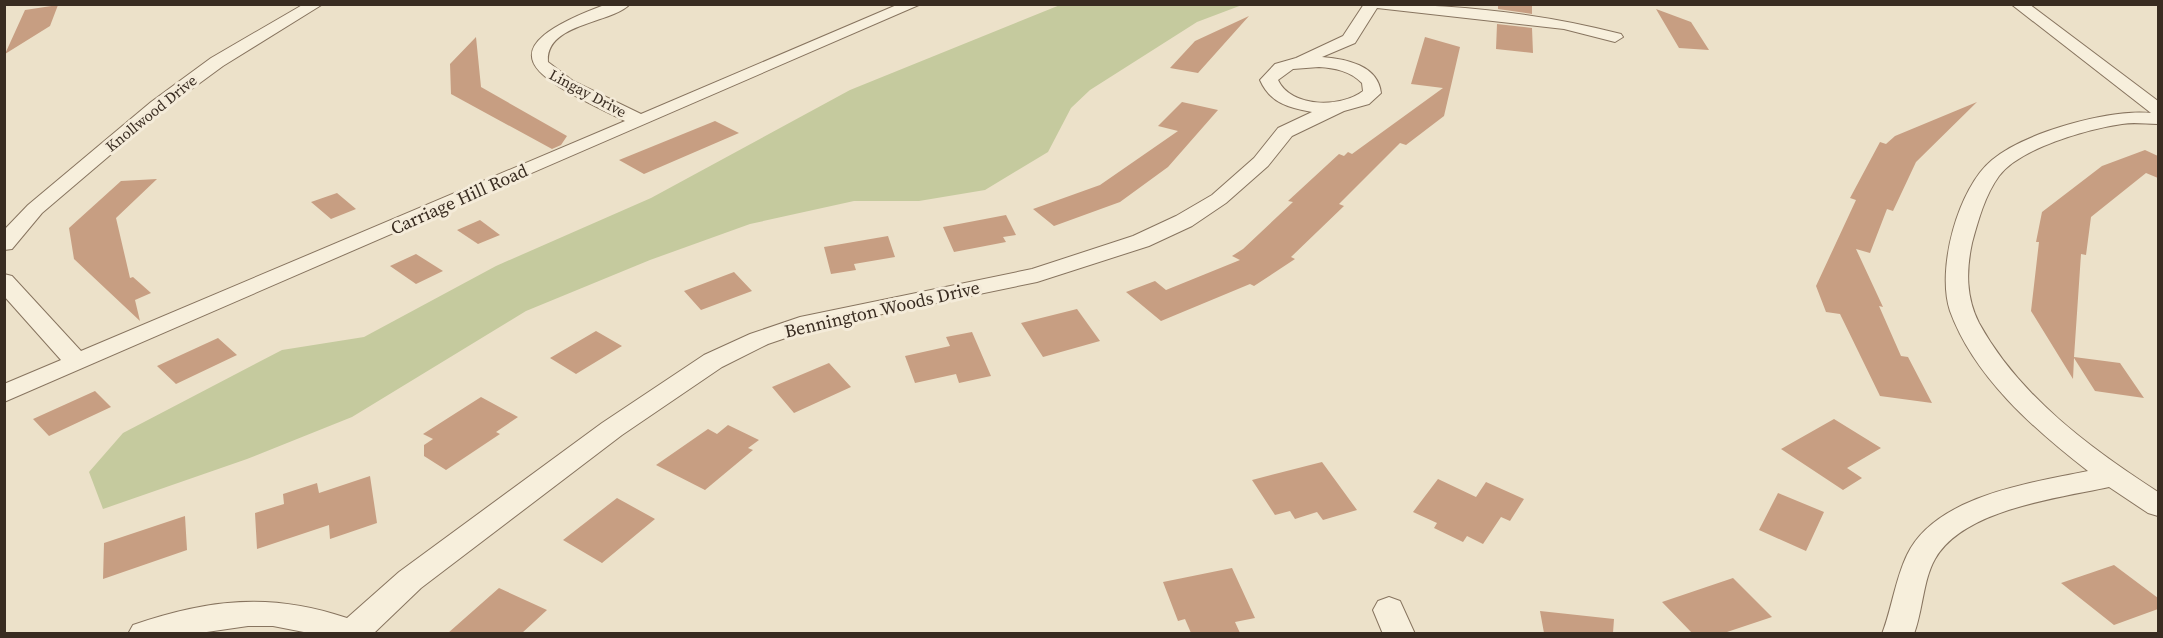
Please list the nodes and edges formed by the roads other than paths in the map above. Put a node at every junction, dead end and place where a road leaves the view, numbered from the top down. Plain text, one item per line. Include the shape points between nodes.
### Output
1 (316, 4) edge
2 (623, 4) edge
3 (914, 4) edge
4 (1372, 4) edge
5 (1378, 4) edge
6 (2018, 4) edge
7 (1615, 37) dead end
8 (1349, 39) junction
9 (1286, 65) junction
10 (1367, 78) junction
11 (1275, 93) junction
12 (1338, 107) junction
13 (2158, 109) edge
14 (2158, 119) edge
15 (640, 121) junction
16 (1286, 132) junction
17 (4, 244) edge
18 (4, 281) edge
19 (78, 363) junction
20 (4, 394) edge
21 (2113, 476) junction
22 (2158, 506) edge
23 (144, 633) edge
24 (352, 633) edge
25 (1898, 633) edge

1 - 17 street, Knollwood Drive via 217,62 157,106 35,208
2 - 15 street, Lingay Drive via 560,30 546,41 539,58 555,80
3 - 15 street, Carriage Hill Road
4 - 8 street
5 - 7 street via 1564,24
6 - 13 street
8 - 9 street
8 - 10 street
9 - 10 street via 1333,64
9 - 11 street via 1269,78
10 - 12 street, Bennington Woods Drive via 1372,85 1371,95 1359,103
11 - 12 street, Bennington Woods Drive via 1304,105
11 - 16 street via 1285,110
12 - 16 street, Bennington Woods Drive
14 - 21 street via 2118,118 2052,139 2004,161 1993,170 1975,207 1963,236 1957,266 1961,306 1986,354 2012,387 2050,424
15 - 19 street, Carriage Hill Road
16 - 24 street, Bennington Woods Drive via 1261,162 1219,199 1141,242 1037,275 809,322 759,339 713,361 621,423 410,580
18 - 19 street
19 - 20 street, Carriage Hill Road
21 - 22 street
21 - 25 street via 1983,508 1942,532 1922,553
23 - 24 street via 205,617 259,611 301,615

